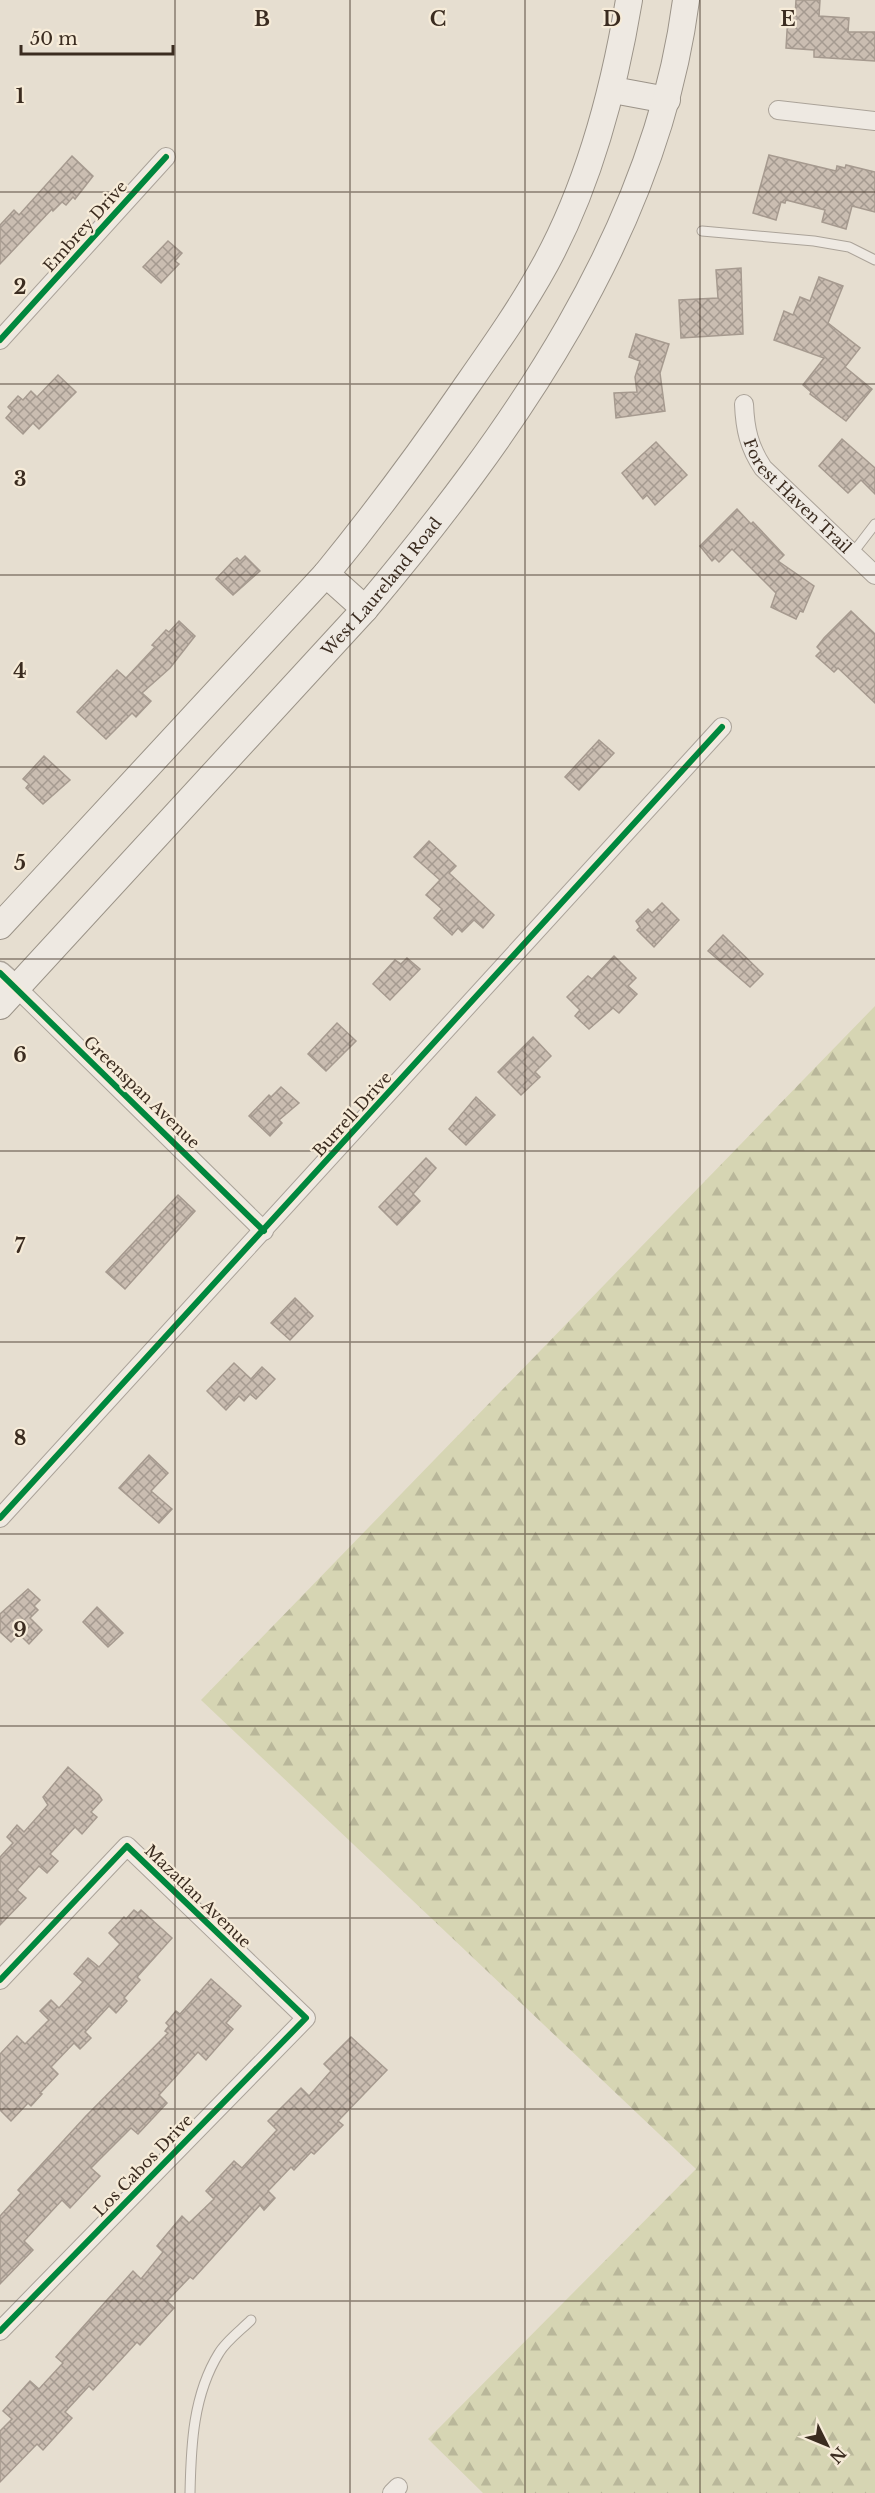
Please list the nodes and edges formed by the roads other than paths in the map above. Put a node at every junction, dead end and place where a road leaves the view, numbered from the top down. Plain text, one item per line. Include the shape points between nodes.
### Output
1 (629, 0) edge
2 (686, 0) edge
3 (613, 90) junction
4 (667, 100) junction
5 (778, 110) dead end
6 (875, 121) edge
7 (166, 157) dead end
8 (702, 231) dead end
9 (875, 260) edge
10 (0, 340) edge
11 (744, 404) dead end
12 (875, 524) edge
13 (852, 554) junction
14 (326, 574) junction
15 (875, 575) edge
16 (366, 609) junction
17 (722, 727) dead end
18 (0, 926) edge
19 (6, 989) edge
20 (264, 1231) junction
21 (0, 1518) edge
22 (0, 1980) edge
23 (306, 2018) joint
24 (251, 2320) dead end
25 (0, 2331) edge
26 (190, 2493) edge

1 - 3 main road
2 - 4 main road, West Laureland Road
3 - 4 main road
3 - 14 main road via 574,202 546,262 438,427
4 - 16 main road, West Laureland Road via 622,226 563,338 480,461
5 - 6 street
7 - 10 street, Embrey Drive
8 - 9 lane via 814,241 849,247
11 - 13 street, Forest Haven Trail via 745,429 763,468
12 - 13 lane
13 - 15 street, Forest Haven Trail
14 - 16 main road
14 - 18 main road
16 - 19 main road, West Laureland Road
17 - 20 street, Burrell Drive
19 - 20 street, Greenspan Avenue
20 - 21 street, Burrell Drive
22 - 23 street, Mazatlan Avenue via 127,1846
23 - 25 street, Los Cabos Drive
24 - 26 lane via 220,2351 204,2383 191,2442

